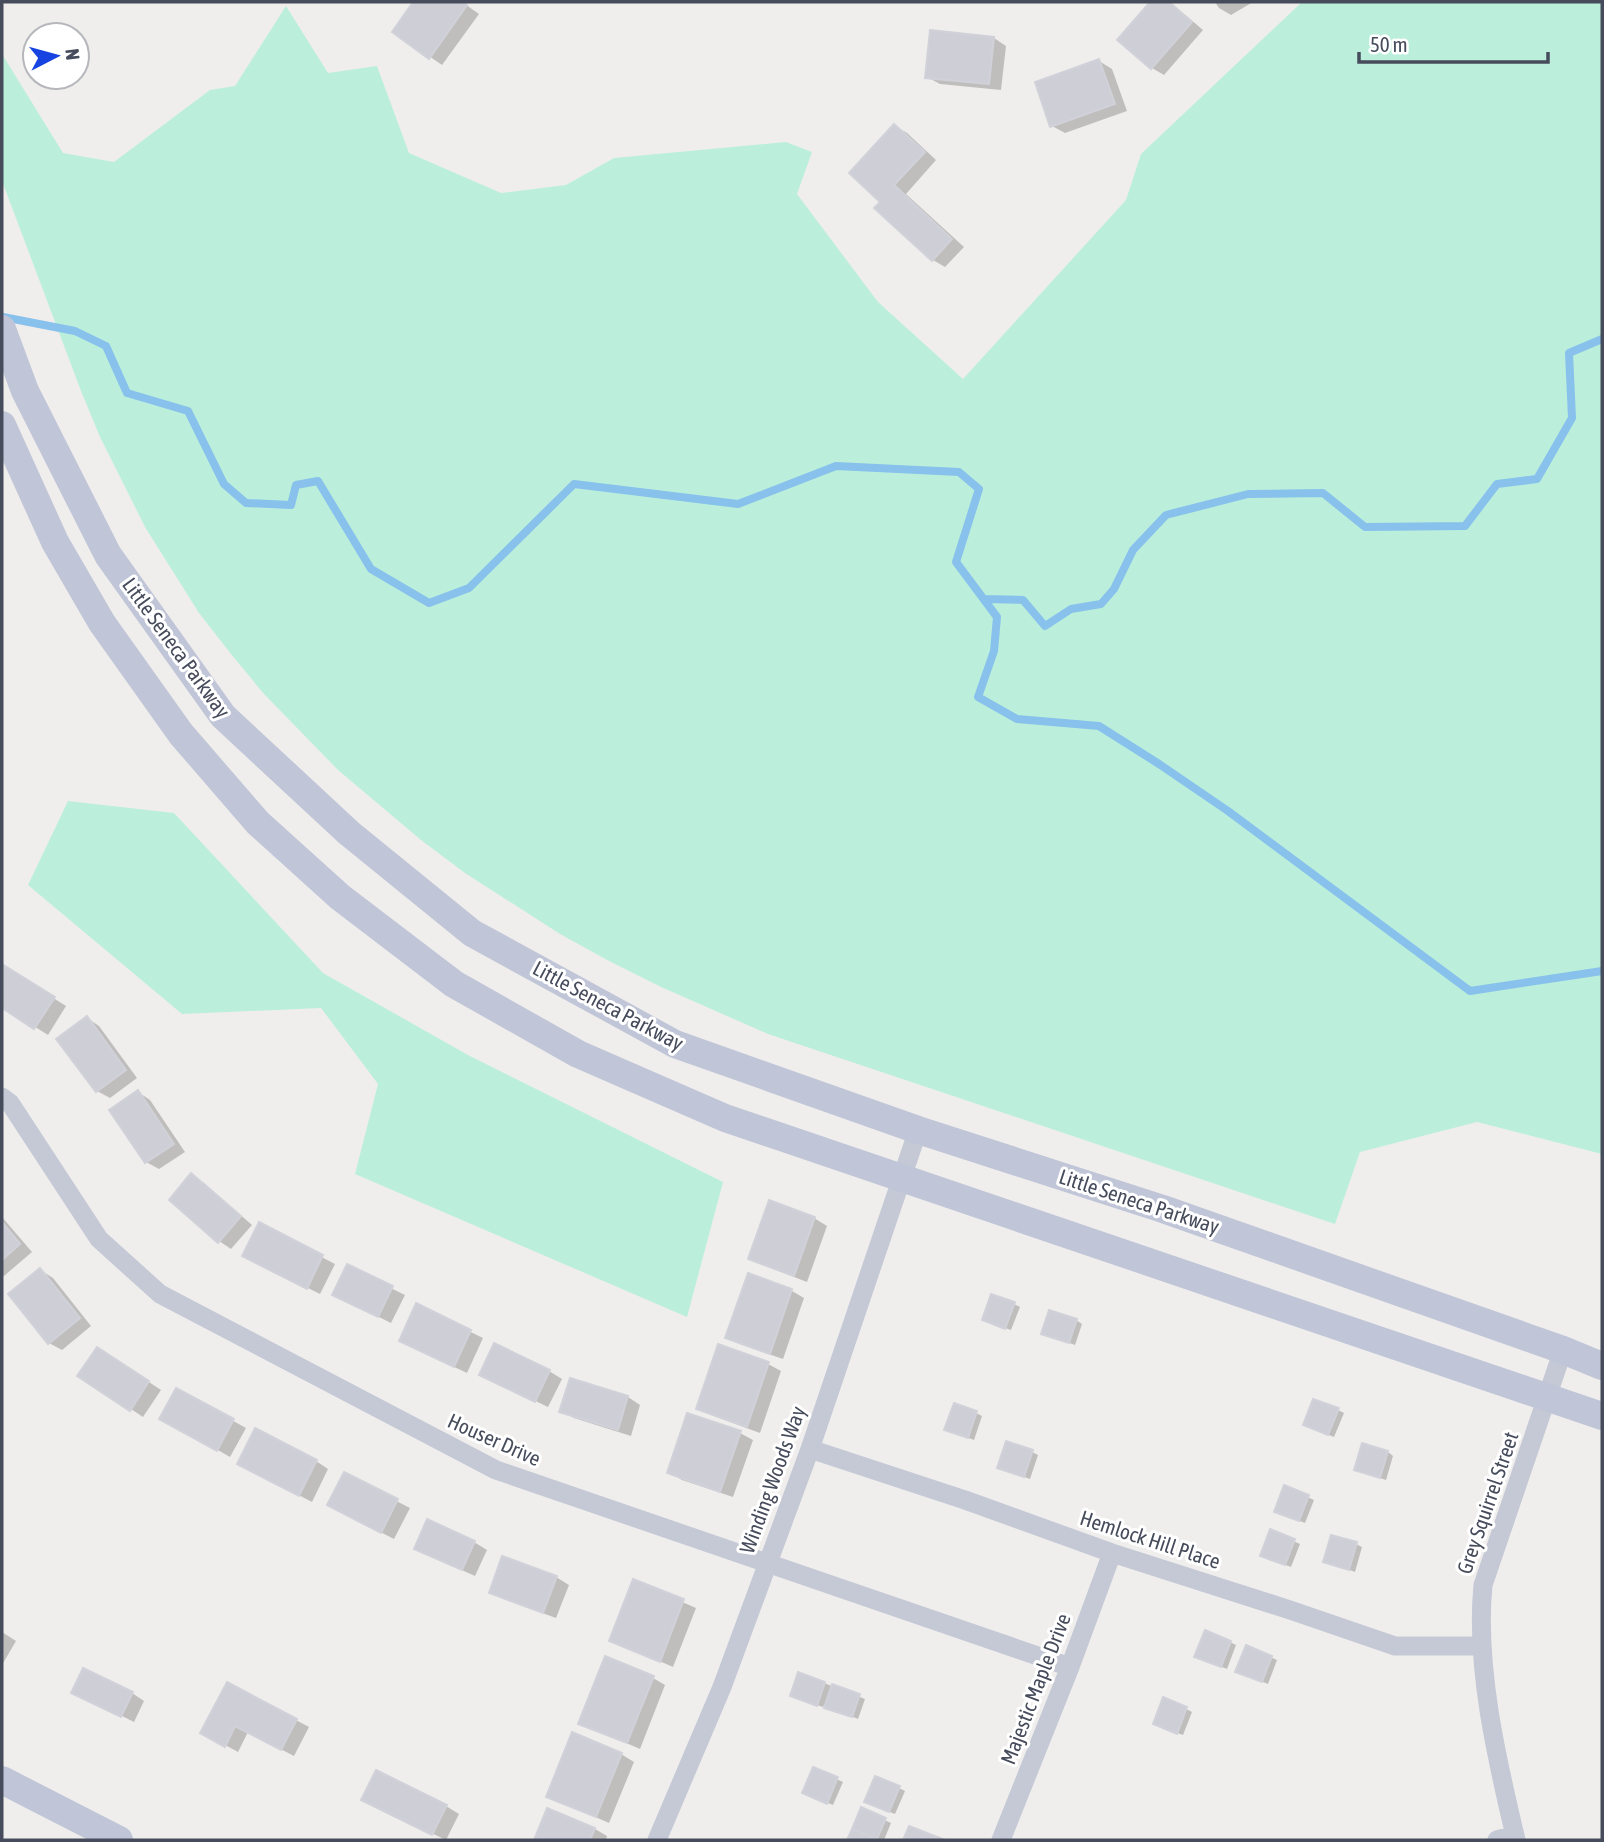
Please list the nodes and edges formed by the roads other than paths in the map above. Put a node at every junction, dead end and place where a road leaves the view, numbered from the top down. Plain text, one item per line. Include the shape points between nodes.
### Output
1 (2, 329) edge
2 (2, 425) edge
3 (2, 1097) edge
4 (918, 1130) junction
5 (901, 1179) junction
6 (1563, 1349) junction
7 (1602, 1366) edge
8 (1547, 1396) junction
9 (1602, 1416) edge
10 (810, 1449) junction
11 (1112, 1553) junction
12 (767, 1564) junction
13 (1480, 1646) junction
14 (1070, 1667) junction
15 (2, 1780) edge
16 (1509, 1839) edge
17 (119, 1840) edge
18 (657, 1840) edge
19 (1001, 1840) edge

1 - 4 main road, Little Seneca Parkway via 25,391 108,555 223,716 349,833 472,933 675,1044
2 - 5 main road, Little Seneca Parkway via 55,541 102,623 181,734 258,823 340,897 454,984 578,1054 725,1118
3 - 12 street, Houser Drive via 99,1239 160,1294 496,1470
4 - 5 street, Winding Woods Way
4 - 6 main road, Little Seneca Parkway via 1163,1209
5 - 8 main road, Little Seneca Parkway
5 - 10 street, Winding Woods Way
6 - 7 main road, Little Seneca Parkway
6 - 8 street, Grey Squirrel Street
8 - 9 main road, Little Seneca Parkway
8 - 13 street, Grey Squirrel Street via 1483,1585
10 - 11 street, Hemlock Hill Place
10 - 12 street, Winding Woods Way
11 - 13 street, Hemlock Hill Place via 1395,1646
11 - 14 street, Majestic Maple Drive
12 - 14 street, Houser Drive
12 - 18 street, Winding Woods Way
13 - 16 street, Grey Squirrel Street
14 - 19 street, Majestic Maple Drive
15 - 17 main road

